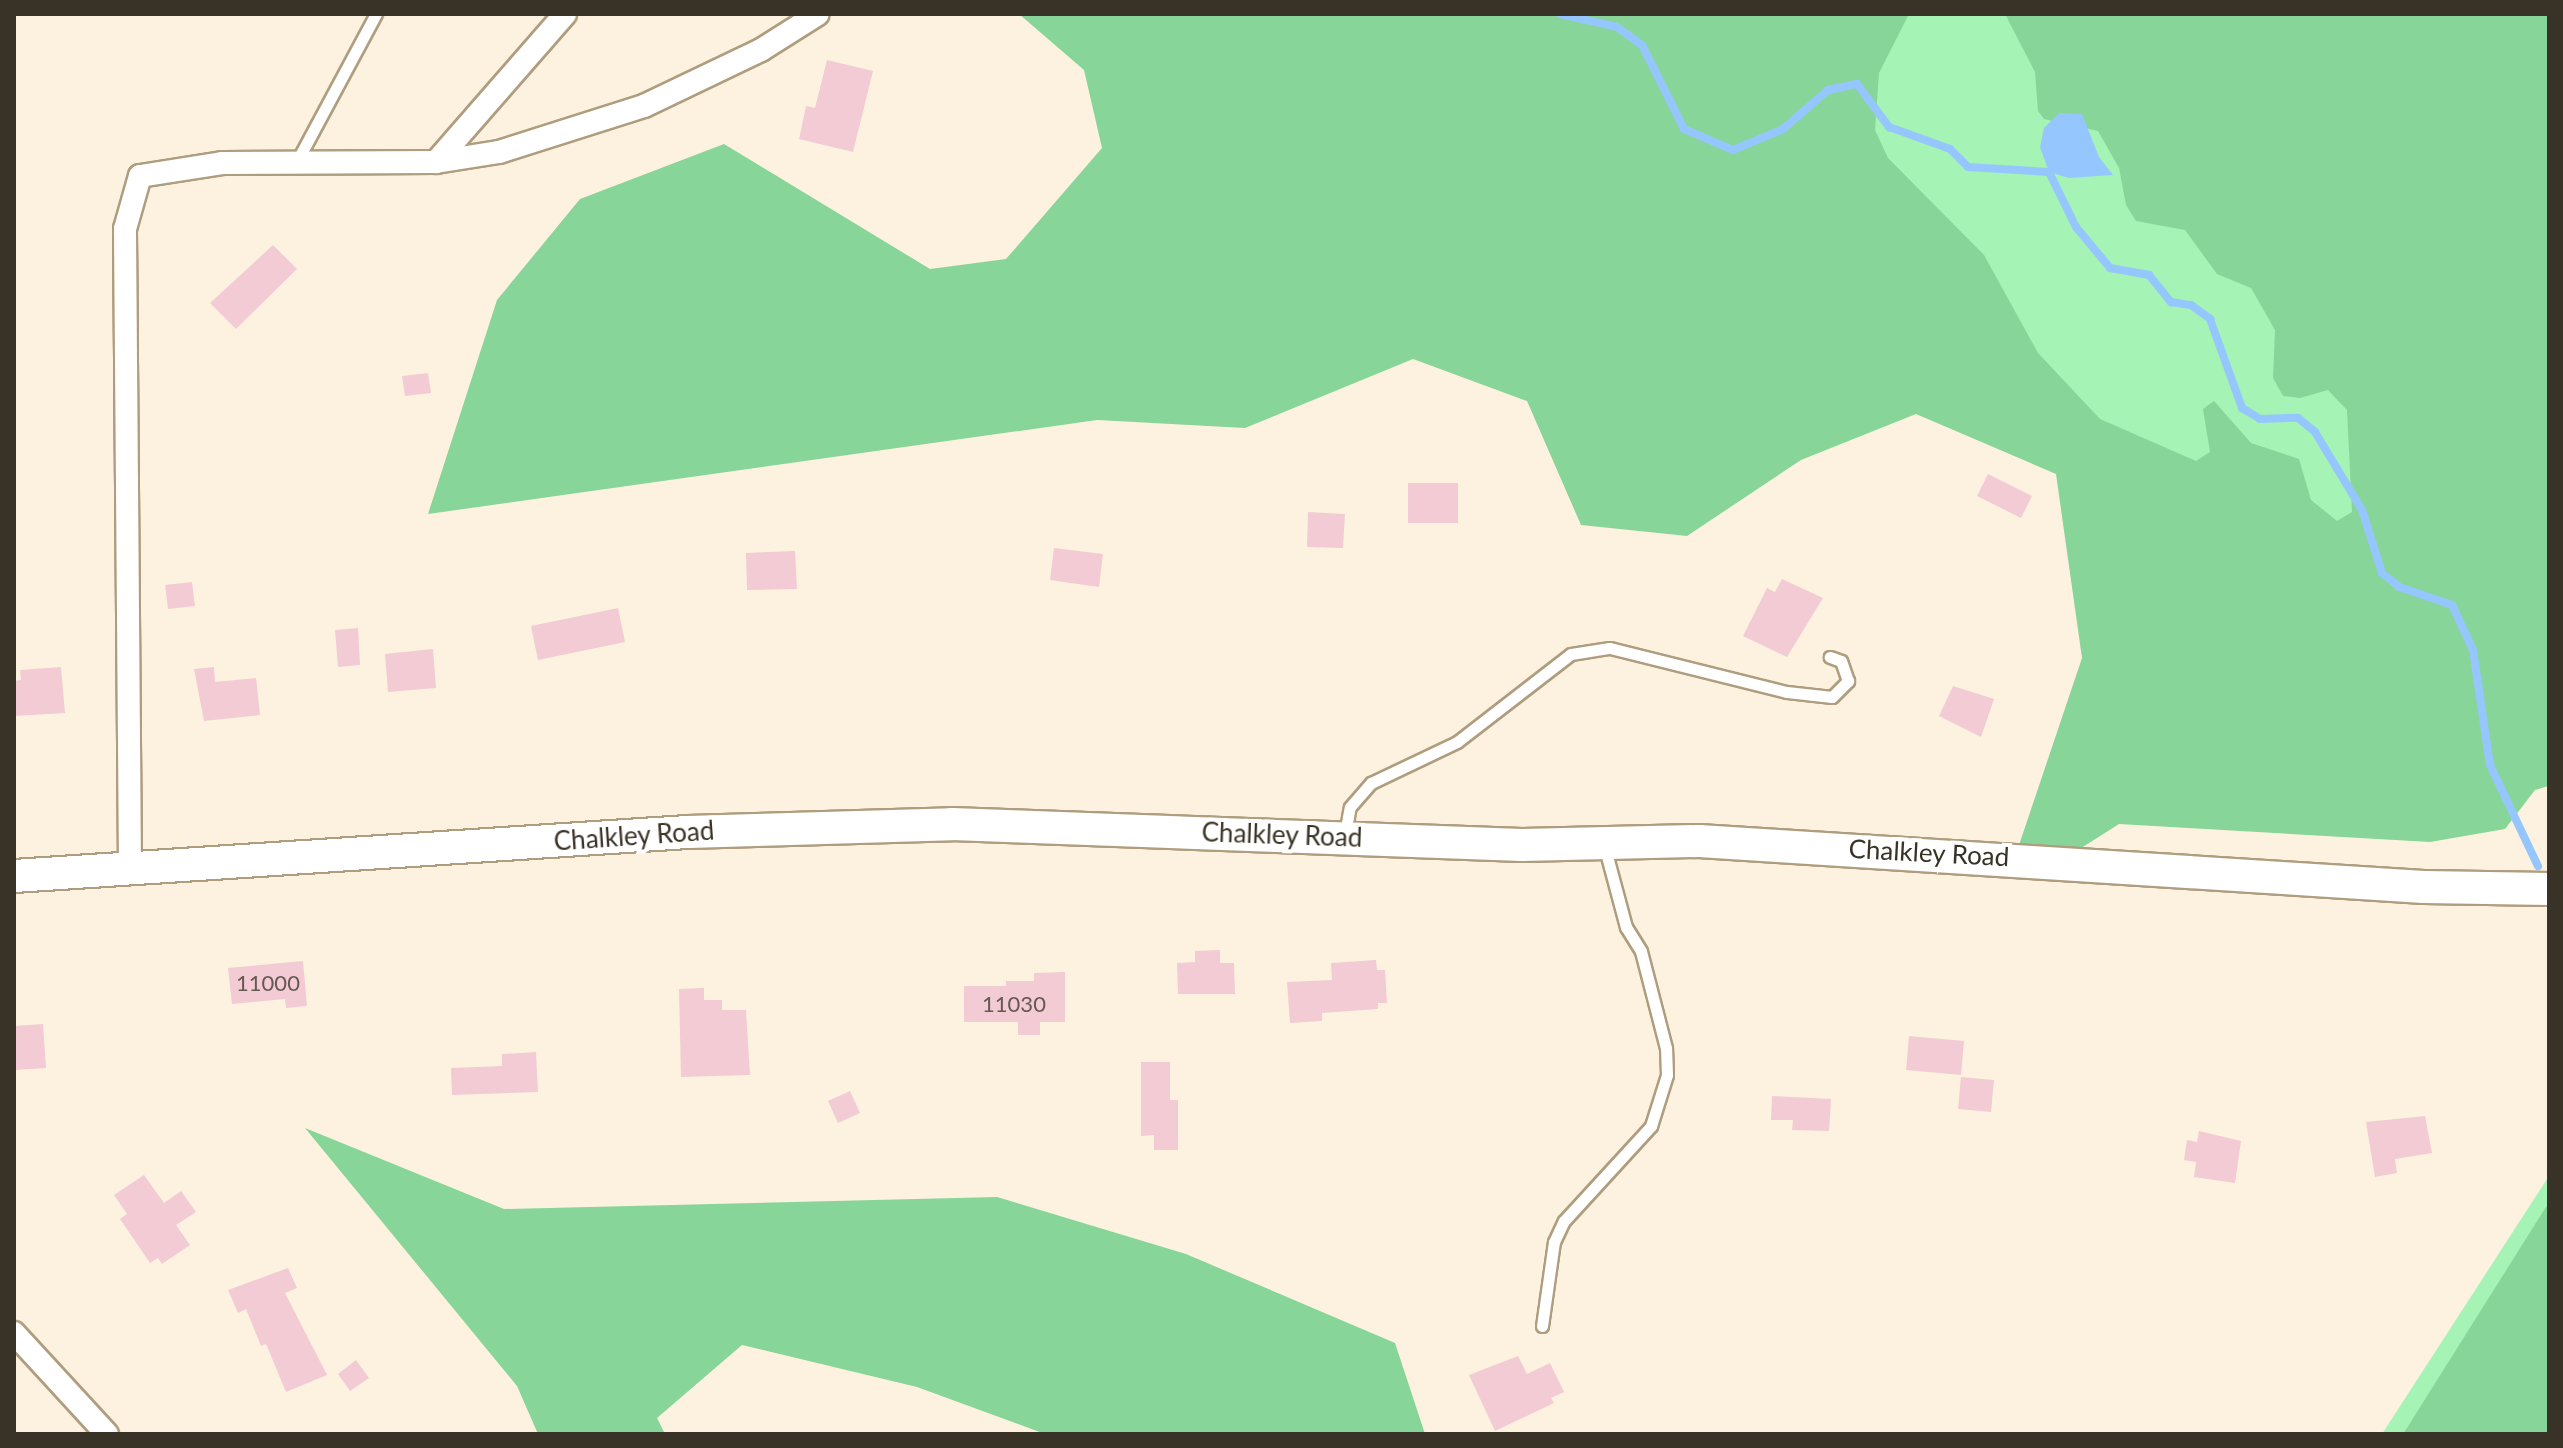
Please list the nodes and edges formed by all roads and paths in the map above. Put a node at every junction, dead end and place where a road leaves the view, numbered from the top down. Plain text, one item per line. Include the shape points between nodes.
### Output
1 (376, 14) edge
2 (565, 14) edge
3 (818, 14) edge
4 (436, 162) junction
5 (296, 164) junction
6 (1830, 657) dead end
7 (1345, 837) junction
8 (1603, 845) junction
9 (130, 868) junction
10 (14, 876) edge
11 (2549, 889) edge
12 (1542, 1326) dead end
13 (14, 1333) edge
14 (107, 1434) edge

1 - 5 lane
2 - 4 street
3 - 4 street via 761,50 644,106 499,152
4 - 5 street
5 - 9 street via 222,163 140,176 129,209
6 - 7 lane via 1841,661 1848,681 1832,697 1787,692 1610,648 1571,654 1457,742 1371,783 1350,807
7 - 8 street, Chalkley Road
7 - 9 street, Chalkley Road via 1003,824 817,825
8 - 11 street, Chalkley Road via 1699,841 2424,887
8 - 12 lane via 1626,927 1641,951 1666,1048 1667,1075 1651,1126 1564,1221 1554,1242
9 - 10 street, Chalkley Road
13 - 14 street

